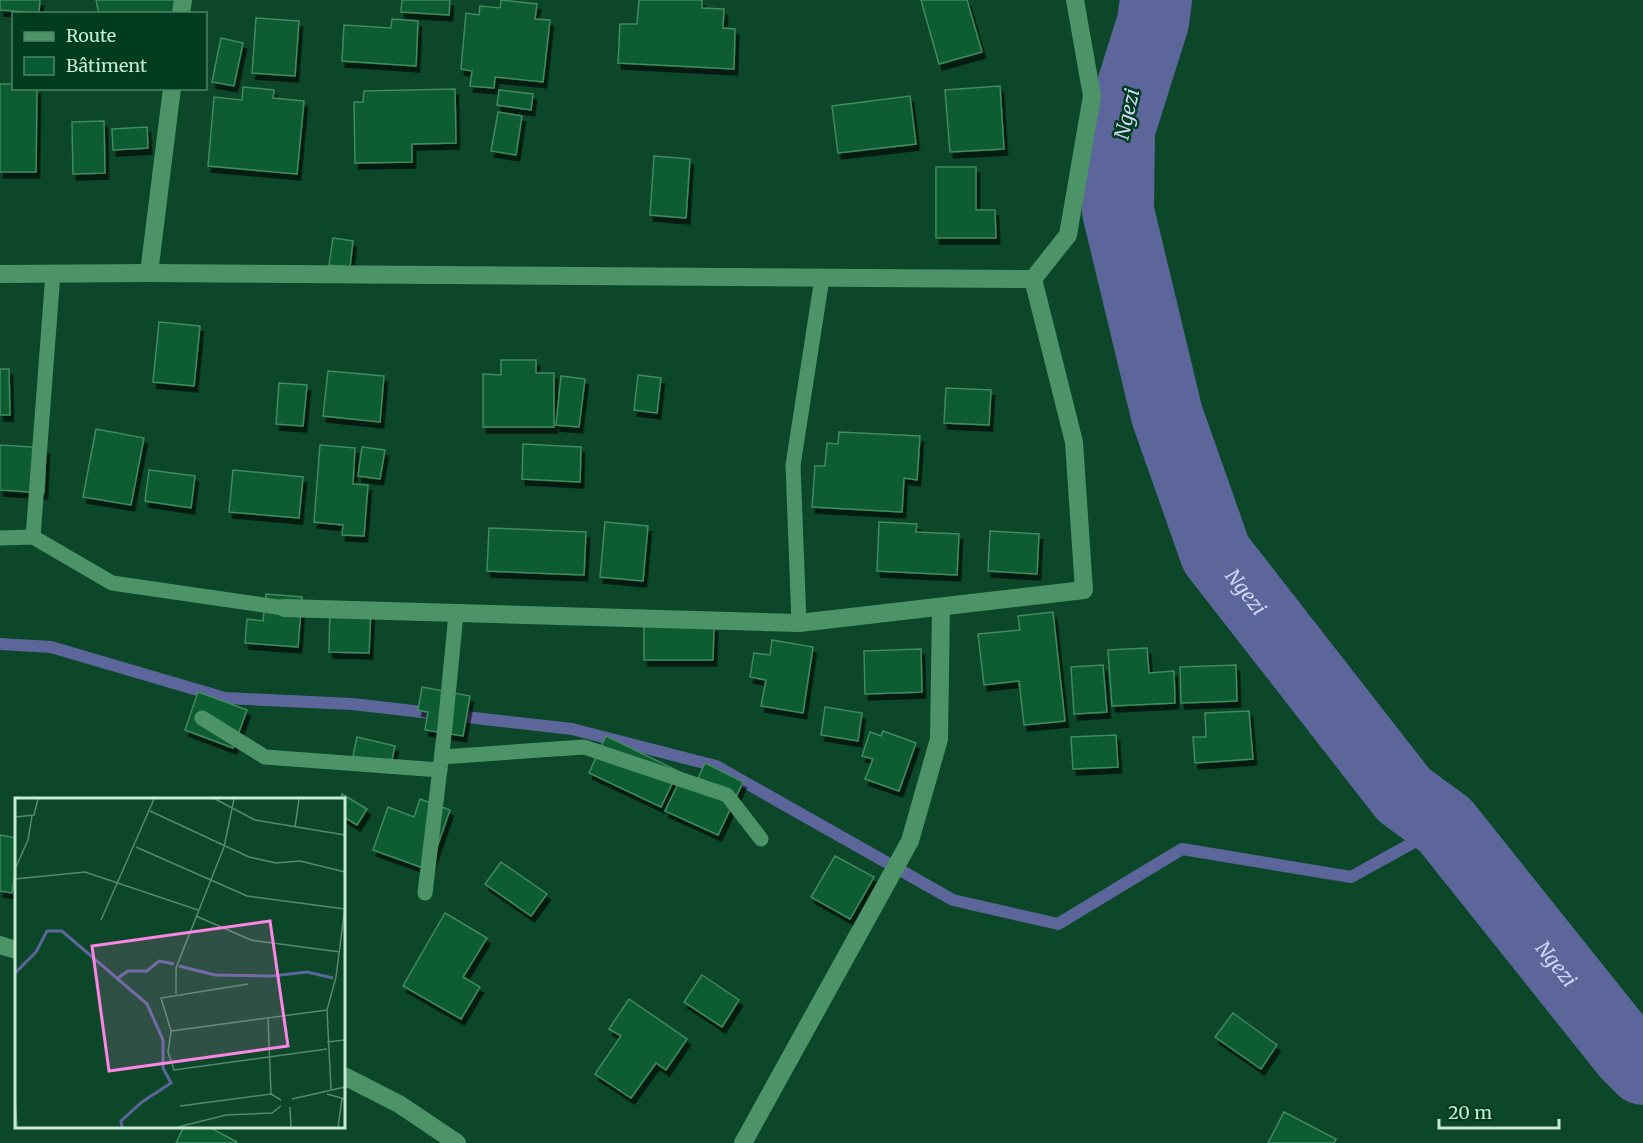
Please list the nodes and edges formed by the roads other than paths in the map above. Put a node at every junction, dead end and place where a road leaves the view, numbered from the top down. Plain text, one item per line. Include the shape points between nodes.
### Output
1 (1075, 0) edge
2 (172, 90) edge
3 (0, 273) edge
4 (53, 273) junction
5 (149, 273) junction
6 (822, 278) junction
7 (1033, 279) junction
8 (33, 537) junction
9 (0, 538) edge
10 (941, 607) junction
11 (284, 608) joint
12 (456, 614) junction
13 (799, 623) junction
14 (202, 718) dead end
15 (441, 764) junction
16 (761, 839) dead end
17 (424, 893) dead end
18 (0, 945) edge
19 (15, 950) edge
20 (345, 1077) edge
21 (457, 1143) edge
22 (743, 1143) edge

1 - 7 street via 1092,96 1068,235
2 - 5 street
3 - 4 street
4 - 5 street
4 - 8 lane
5 - 6 street
6 - 7 street
6 - 13 lane via 793,465
7 - 10 street via 1074,442 1084,590
8 - 9 lane
8 - 11 lane via 112,584
10 - 13 street
10 - 22 street via 939,739 910,841
11 - 12 street
12 - 13 street
12 - 15 lane
14 - 15 lane via 265,757
15 - 16 lane via 584,747 727,795
15 - 17 lane
18 - 19 street
20 - 21 street via 399,1104

